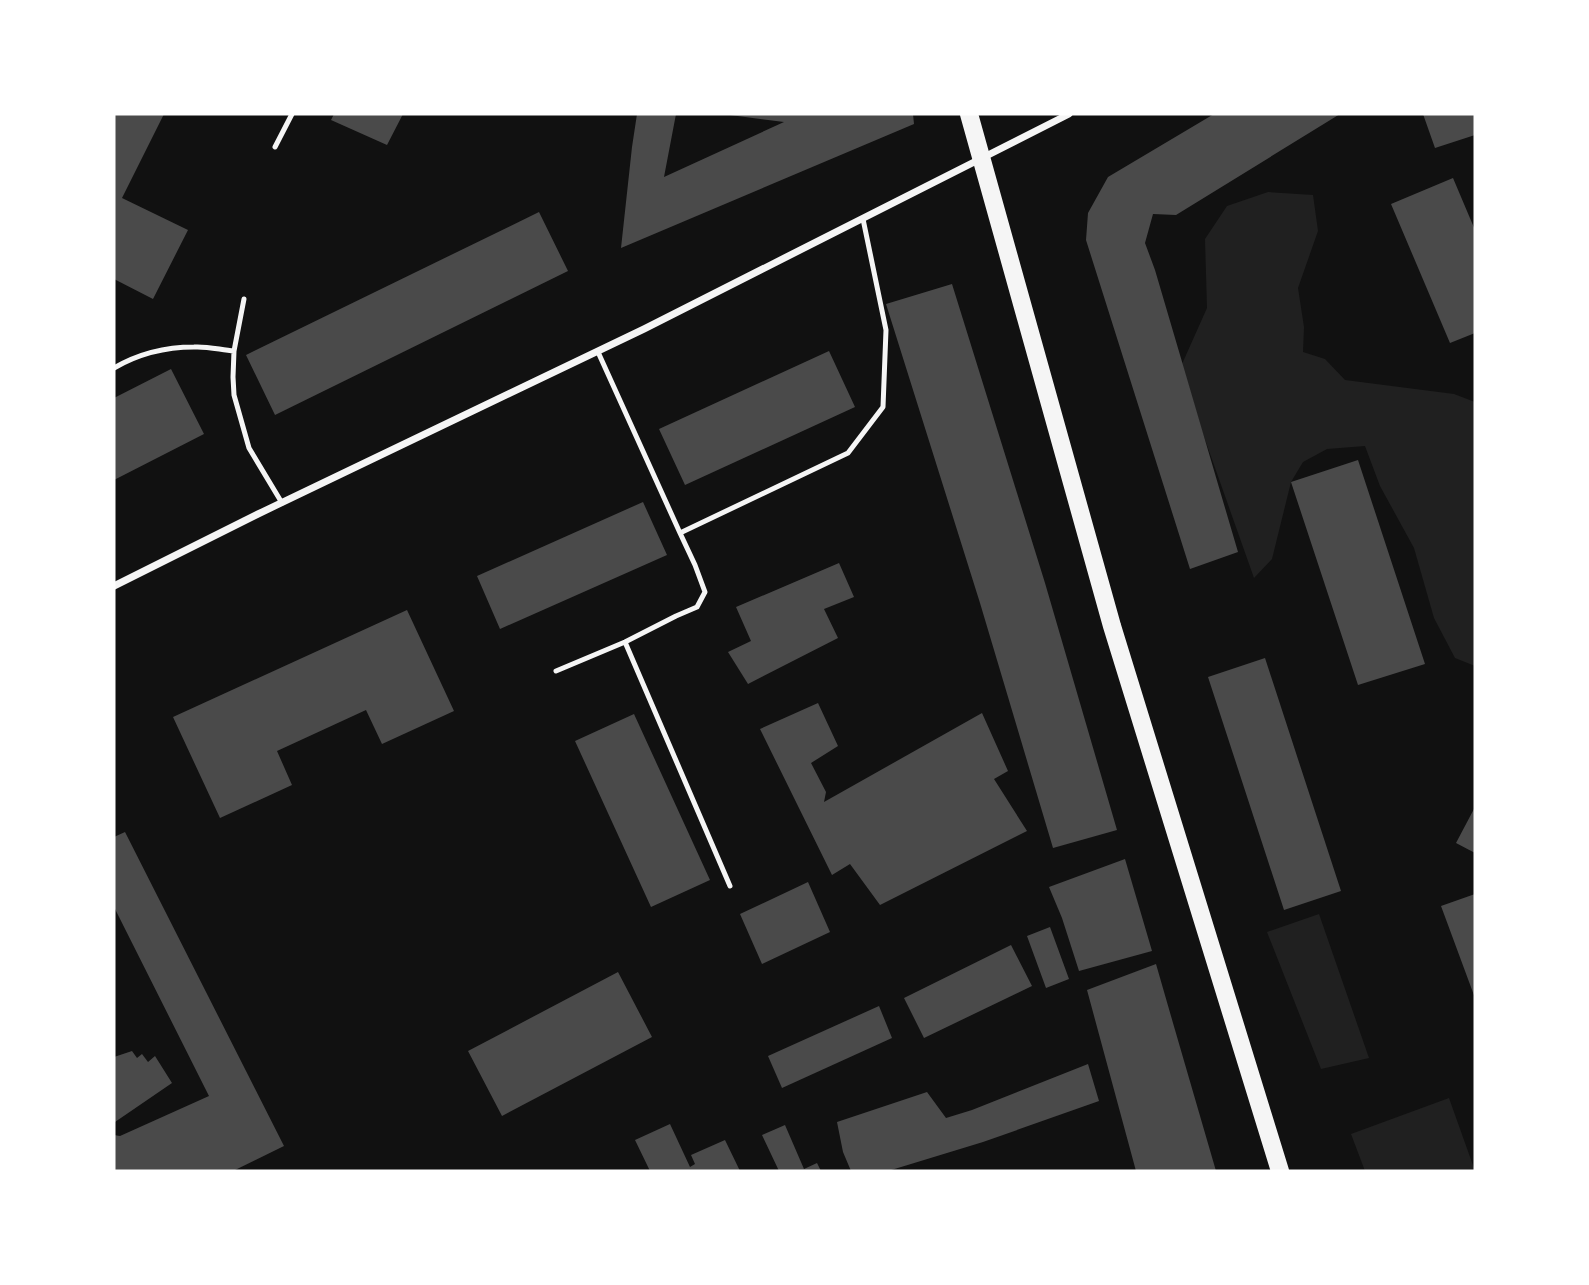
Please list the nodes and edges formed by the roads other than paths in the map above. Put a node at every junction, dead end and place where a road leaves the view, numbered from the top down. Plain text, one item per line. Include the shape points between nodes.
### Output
1 (292, 114) edge
2 (970, 114) edge
3 (1069, 114) edge
4 (275, 147) dead end
5 (981, 160) junction
6 (863, 219) junction
7 (244, 299) dead end
8 (234, 351) junction
9 (598, 352) junction
10 (114, 368) edge
11 (282, 503) junction
12 (680, 533) junction
13 (114, 586) edge
14 (625, 642) junction
15 (556, 671) dead end
16 (730, 886) dead end
17 (1280, 1171) edge

1 - 4 lane
2 - 5 main road
3 - 5 street
5 - 6 street
5 - 17 main road via 1112,626
6 - 9 street
6 - 12 lane via 886,330 883,407 848,453
7 - 8 lane
8 - 10 lane via 196,346 158,351
8 - 11 lane via 234,395 249,448
9 - 11 street
9 - 12 lane
11 - 13 street
12 - 14 lane via 705,592 698,607
14 - 15 lane
14 - 16 lane

